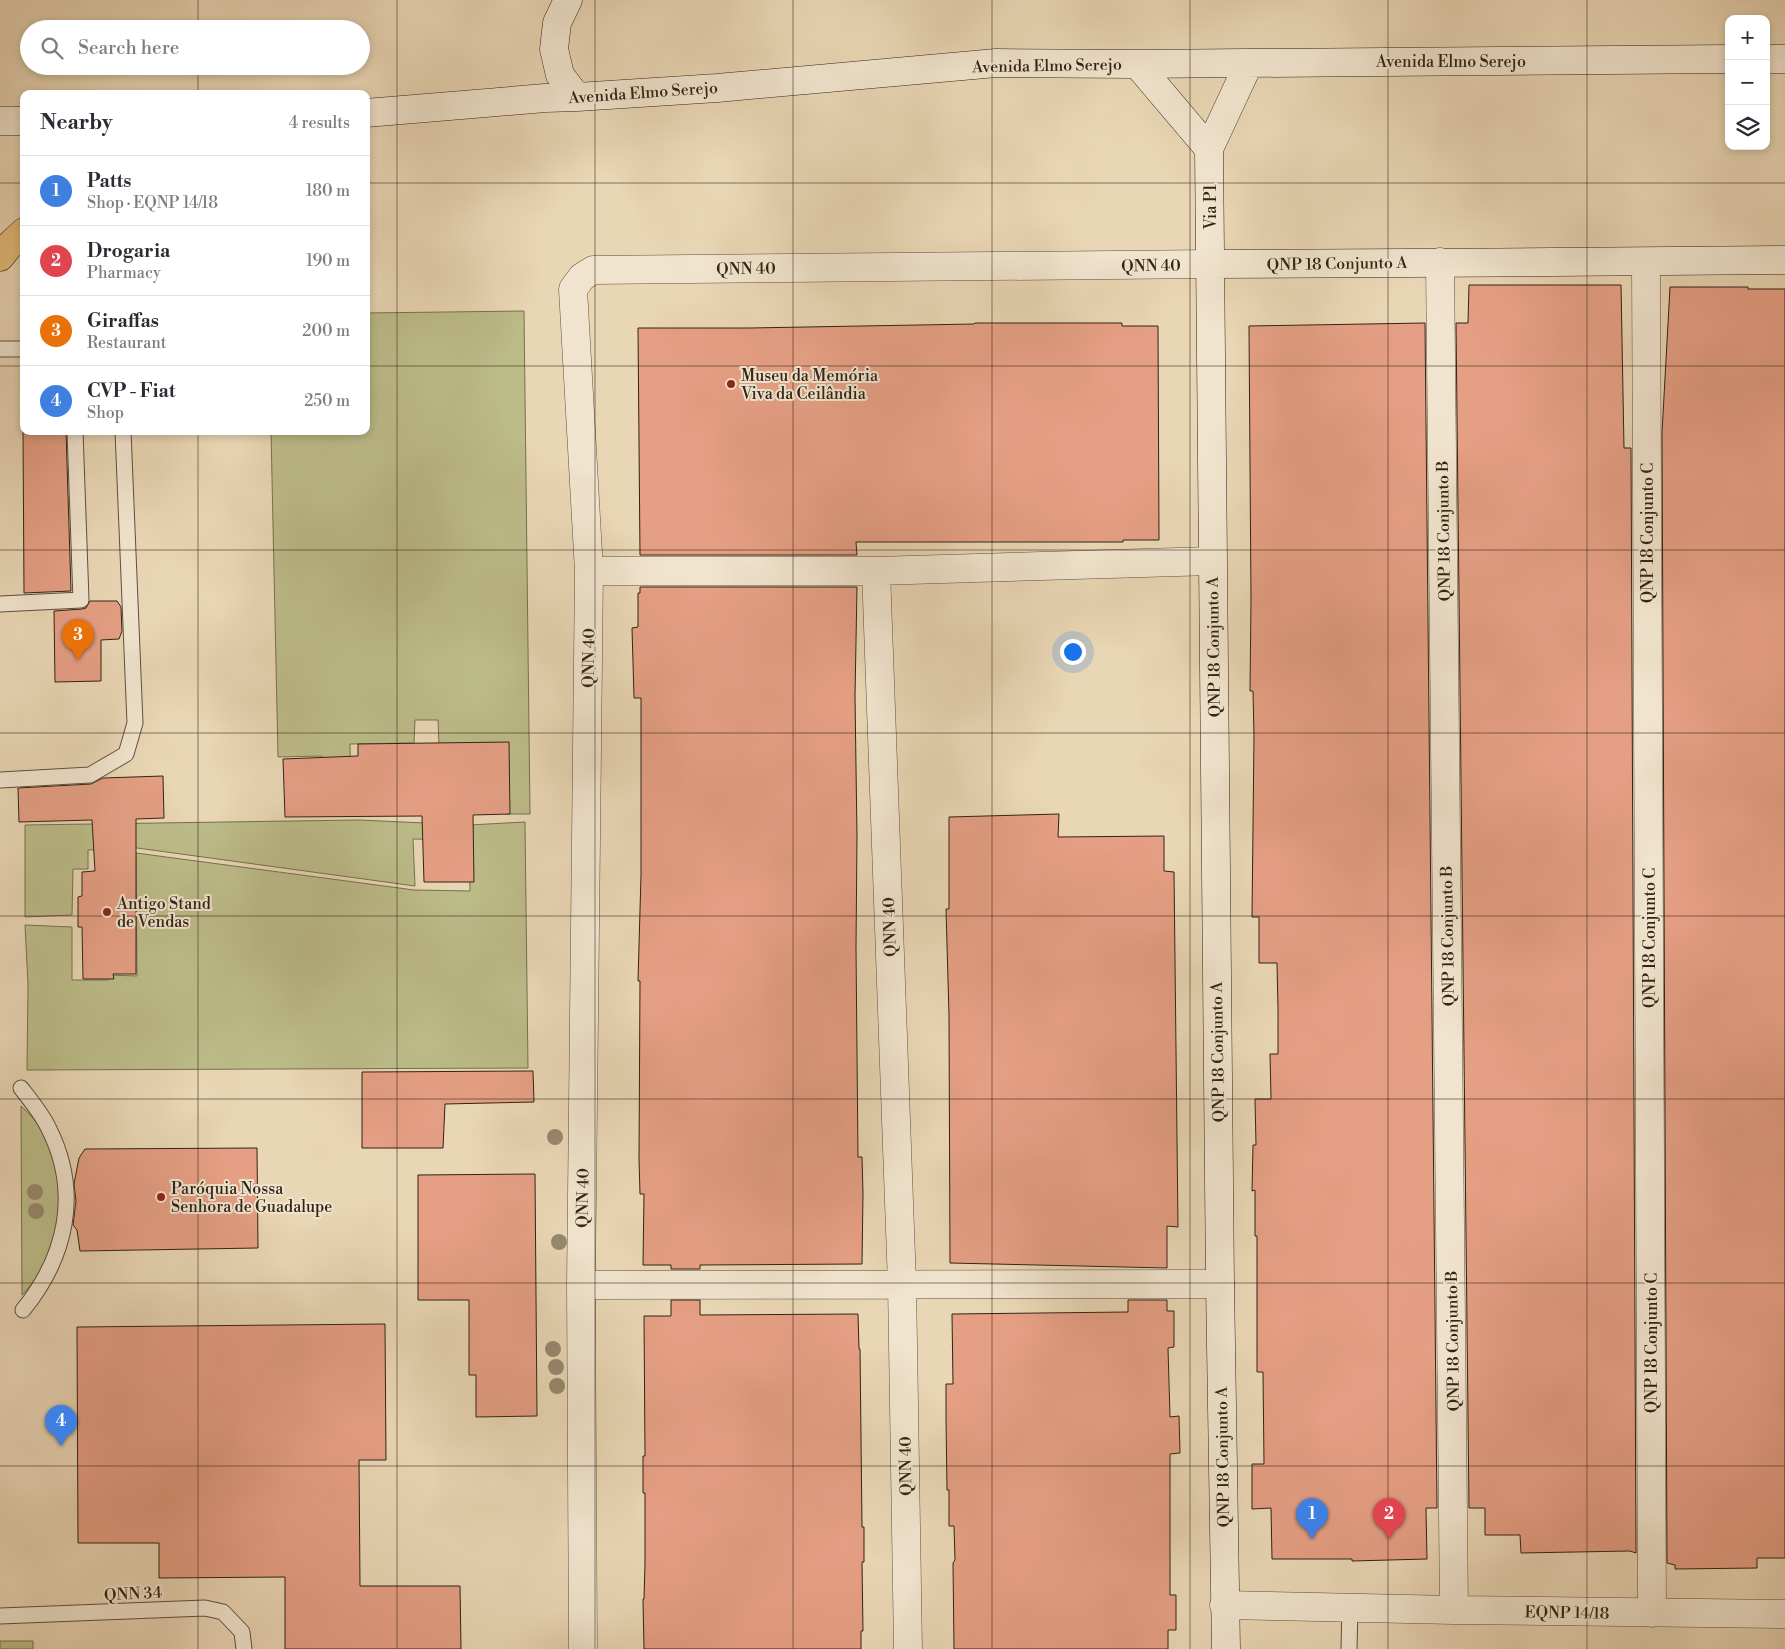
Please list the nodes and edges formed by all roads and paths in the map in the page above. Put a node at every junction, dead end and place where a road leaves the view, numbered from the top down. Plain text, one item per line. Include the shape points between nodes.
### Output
1 (568, 0) edge
2 (1725, 59) edge
3 (1770, 59) edge
4 (1785, 59) edge
5 (1249, 63) junction
6 (1137, 64) junction
7 (577, 97) junction
8 (370, 113) edge
9 (0, 120) edge
10 (20, 121) edge
11 (1209, 149) junction
12 (20, 236) edge
13 (0, 257) edge
14 (1785, 260) edge
15 (1440, 262) junction
16 (1646, 262) junction
17 (1210, 264) junction
18 (0, 349) edge
19 (20, 349) edge
20 (75, 435) edge
21 (124, 435) edge
22 (1212, 561) junction
23 (589, 571) junction
24 (876, 571) junction
25 (0, 604) edge
26 (0, 780) edge
27 (21, 1088) dead end
28 (902, 1284) junction
29 (1220, 1284) junction
30 (580, 1285) junction
31 (23, 1310) dead end
32 (1224, 1605) junction
33 (1350, 1607) junction
34 (1454, 1610) junction
35 (1652, 1613) junction
36 (1785, 1614) edge
37 (0, 1616) edge
38 (244, 1649) edge
39 (583, 1649) edge
40 (908, 1649) edge
41 (1226, 1649) edge
42 (1349, 1649) edge

1 - 7 street via 557,23 554,49 560,74
2 - 5 street, Avenida Elmo Serejo
3 - 4 street
5 - 6 street, Avenida Elmo Serejo
5 - 11 street, Via P1
6 - 7 street, Avenida Elmo Serejo via 996,63
6 - 11 street
7 - 8 street, Avenida Elmo Serejo
9 - 10 street
11 - 17 street, Via P1
12 - 13 main road
14 - 16 street, QNP 18 Conjunto A
15 - 16 street, QNP 18 Conjunto A
15 - 17 street, QNP 18 Conjunto A
15 - 34 street, QNP 18 Conjunto B
16 - 35 street, QNP 18 Conjunto C
17 - 22 street, QNP 18 Conjunto A
17 - 23 street, QNN 40 via 593,270 582,277 573,289
18 - 19 lane
20 - 25 lane via 81,600
21 - 26 lane via 136,723 126,754 90,775
22 - 24 street
22 - 29 street, QNP 18 Conjunto A
23 - 24 street
23 - 30 street, QNN 40
24 - 28 street, QNN 40
27 - 31 lane via 49,1129 64,1176 66,1200 59,1248 38,1292
28 - 29 street
28 - 30 street
28 - 40 street, QNN 40
29 - 32 street, QNP 18 Conjunto A
30 - 39 street, QNN 40
32 - 33 street, EQNP 14/18
32 - 41 street
33 - 34 street, EQNP 14/18
33 - 42 lane
34 - 35 street, EQNP 14/18
35 - 36 street, EQNP 14/18
37 - 38 lane, QNN 34 via 205,1608 223,1612 230,1619 242,1632

